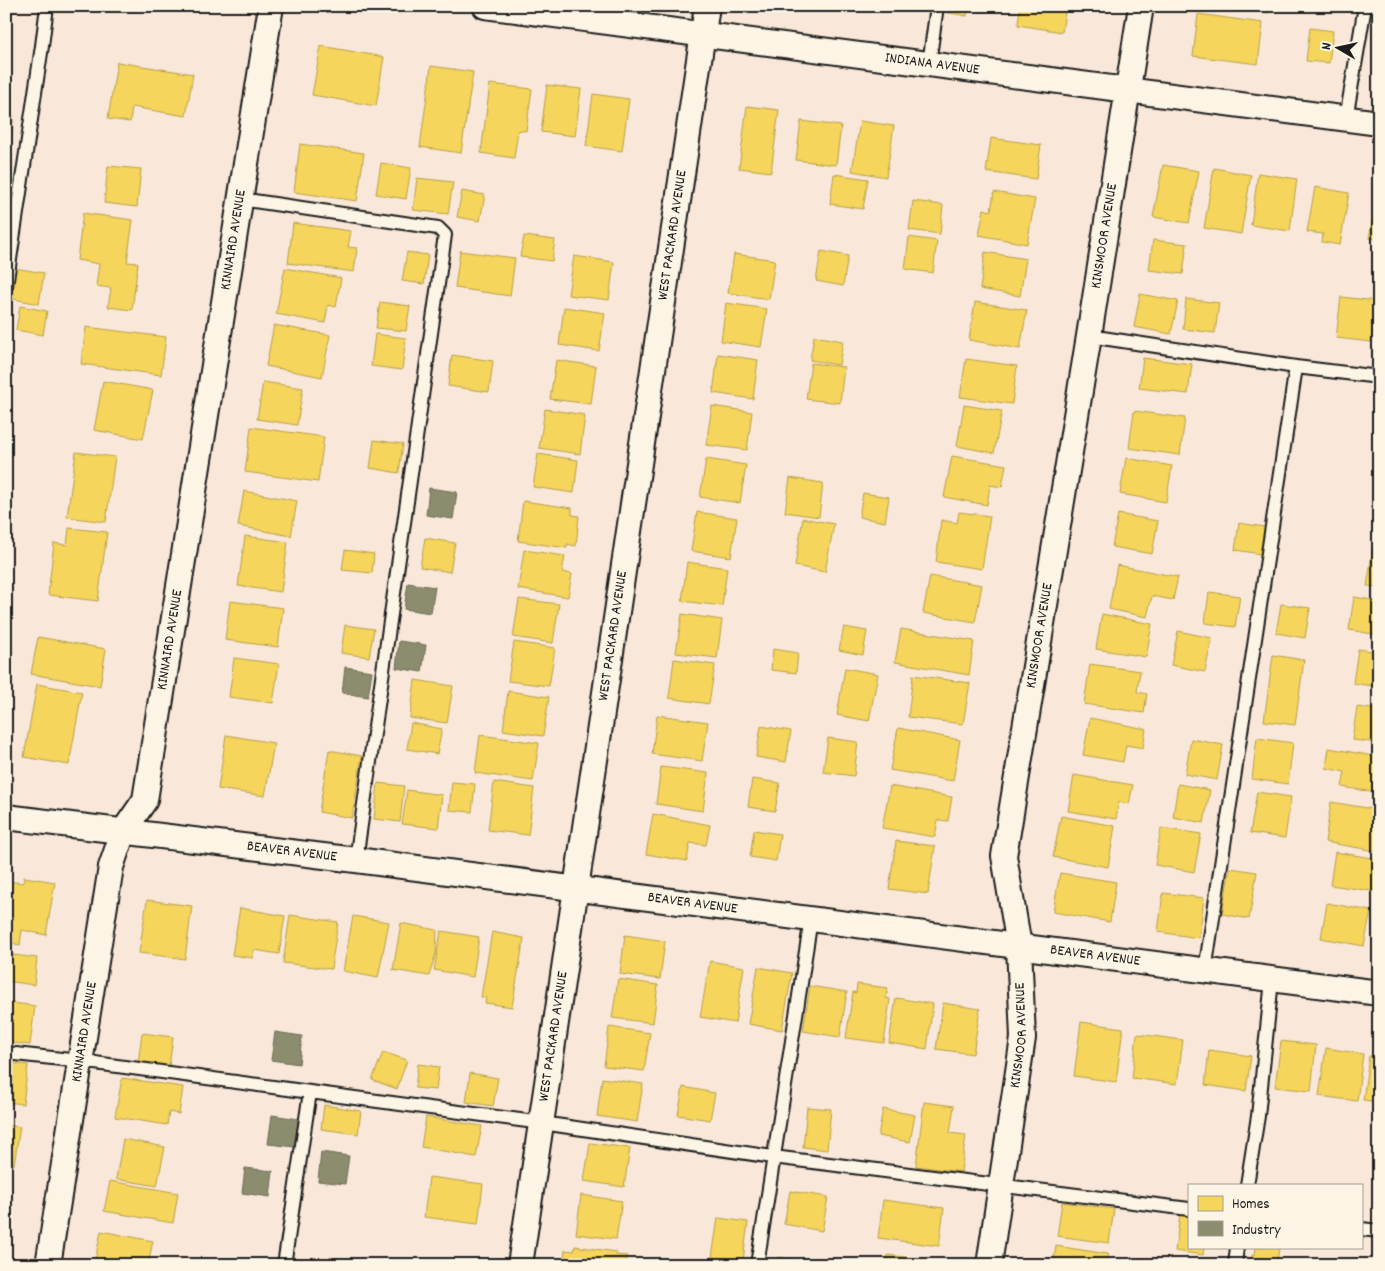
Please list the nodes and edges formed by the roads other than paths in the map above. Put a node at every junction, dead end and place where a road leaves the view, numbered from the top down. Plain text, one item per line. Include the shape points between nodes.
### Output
1 (47, 6) edge
2 (272, 6) edge
3 (485, 6) edge
4 (707, 6) edge
5 (937, 6) edge
6 (1141, 6) edge
7 (1364, 6) edge
8 (702, 34) junction
9 (929, 64) junction
10 (1127, 90) junction
11 (1346, 119) junction
12 (1379, 123) edge
13 (240, 199) junction
14 (6, 286) edge
15 (1089, 336) junction
16 (1296, 367) junction
17 (1379, 377) edge
18 (6, 818) edge
19 (123, 832) junction
20 (356, 860) junction
21 (577, 889) junction
22 (810, 919) junction
23 (1019, 946) junction
24 (1205, 971) junction
25 (1272, 980) junction
26 (1379, 993) edge
27 (6, 1053) edge
28 (80, 1062) junction
29 (310, 1092) junction
30 (542, 1123) junction
31 (773, 1157) junction
32 (1247, 1184) edge
33 (1001, 1186) junction
34 (1188, 1209) edge
35 (1362, 1229) edge
36 (1379, 1231) edge
37 (1238, 1248) edge
38 (48, 1265) edge
39 (284, 1265) edge
40 (520, 1265) edge
41 (757, 1265) edge
42 (989, 1265) edge
43 (1235, 1265) edge

1 - 14 lane
2 - 13 street, KINNAIRD AVENUE
3 - 8 street, INDIANA AVENUE
4 - 8 street, WEST PACKARD AVENUE
5 - 9 lane
6 - 10 street, KINSMOOR AVENUE
7 - 11 lane
8 - 9 street, INDIANA AVENUE
8 - 21 street, WEST PACKARD AVENUE
9 - 10 street, INDIANA AVENUE
10 - 11 street, INDIANA AVENUE
10 - 15 street, KINSMOOR AVENUE
11 - 12 street, INDIANA AVENUE
13 - 19 street, KINNAIRD AVENUE via 145,800
13 - 20 lane via 438,228 445,235
15 - 16 lane
15 - 23 street, KINSMOOR AVENUE via 1004,856
16 - 17 lane
16 - 24 lane
18 - 19 street, BEAVER AVENUE
19 - 20 street, BEAVER AVENUE
19 - 28 street, KINNAIRD AVENUE via 111,867
20 - 21 street, BEAVER AVENUE
21 - 22 street, BEAVER AVENUE
21 - 30 street, WEST PACKARD AVENUE
22 - 23 street, BEAVER AVENUE
22 - 31 lane
23 - 24 street, BEAVER AVENUE
23 - 33 street, KINSMOOR AVENUE via 1023,1038
24 - 25 street, BEAVER AVENUE
25 - 26 street, BEAVER AVENUE
25 - 32 lane via 1258,1116
27 - 28 lane
28 - 29 lane
28 - 38 street, KINNAIRD AVENUE
29 - 30 lane
29 - 39 lane
30 - 31 lane
30 - 40 street, WEST PACKARD AVENUE
31 - 33 lane
31 - 41 lane
33 - 34 lane
33 - 42 street, KINSMOOR AVENUE
35 - 36 lane
37 - 43 lane

